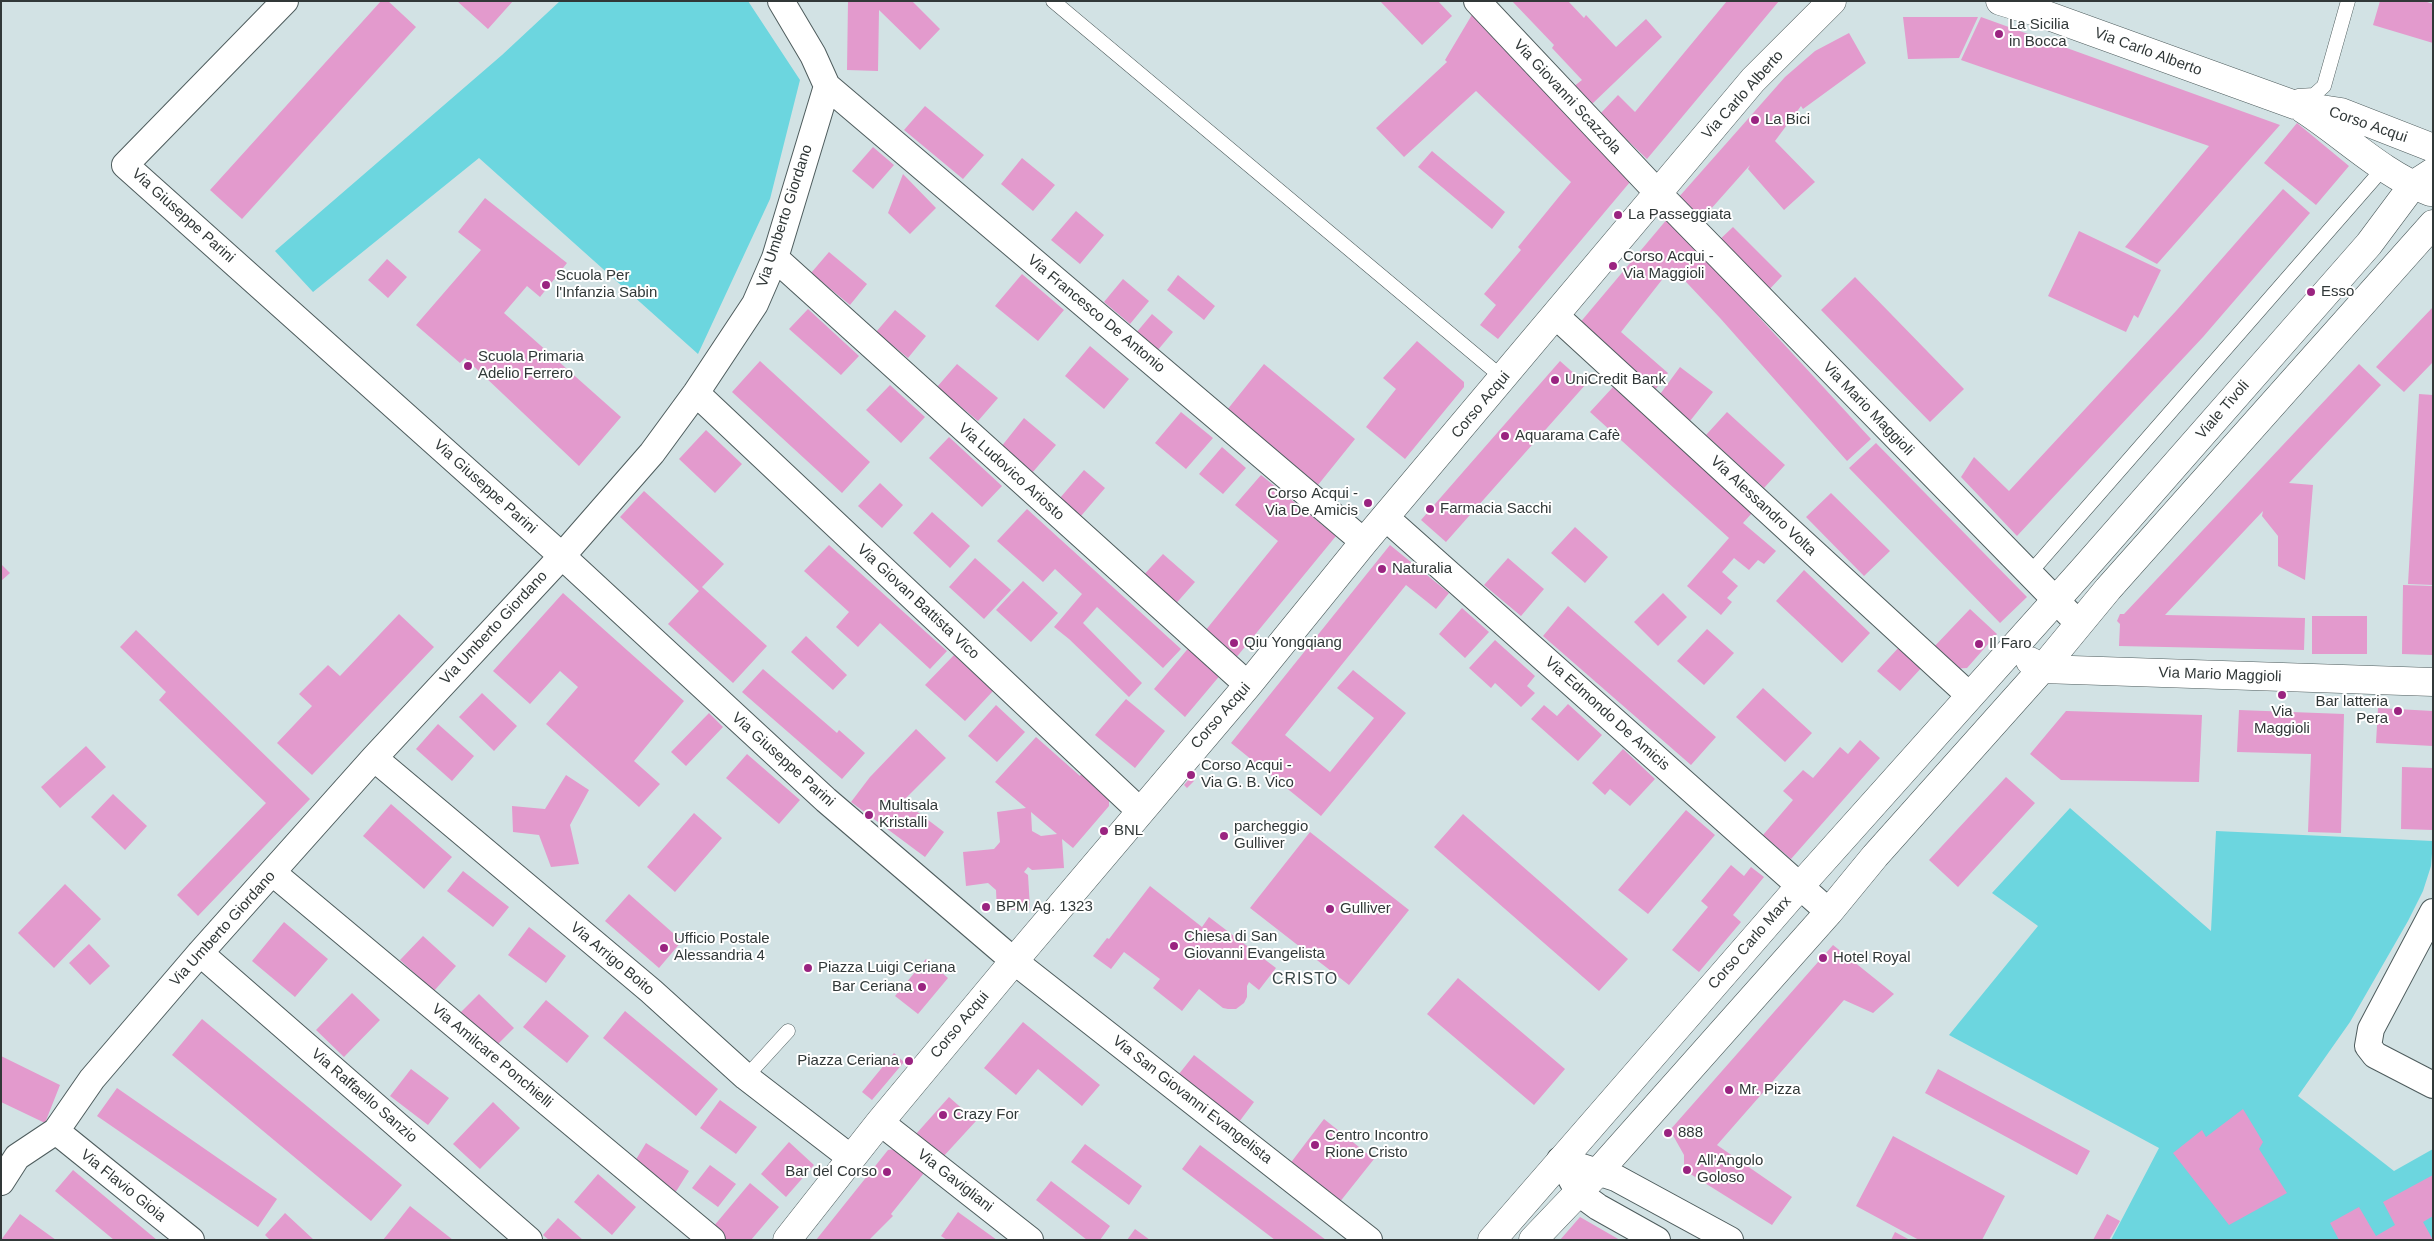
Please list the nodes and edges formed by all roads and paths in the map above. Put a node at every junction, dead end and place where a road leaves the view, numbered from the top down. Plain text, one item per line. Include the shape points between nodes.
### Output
1 (285, 1) edge
2 (781, 1) edge
3 (1053, 1) edge
4 (1477, 1) edge
5 (1832, 1) edge
6 (2000, 1) edge
7 (2348, 1) edge
8 (827, 86) junction
9 (2255, 90) junction
10 (2295, 105) junction
11 (2433, 148) edge
12 (2363, 151) junction
13 (2380, 172) junction
14 (2426, 183) edge
15 (1658, 193) junction
16 (2433, 224) edge
17 (2368, 244) junction
18 (775, 258) junction
19 (1556, 316) junction
20 (1503, 378) junction
21 (696, 393) junction
22 (1385, 517) junction
23 (1364, 542) junction
24 (562, 556) junction
25 (2029, 574) junction
26 (2055, 600) junction
27 (2078, 624) junction
28 (2013, 648) junction
29 (2042, 669) junction
30 (2433, 682) edge
31 (1248, 685) junction
32 (1970, 696) junction
33 (374, 758) junction
34 (1140, 811) junction
35 (273, 873) junction
36 (1800, 886) junction
37 (1829, 912) junction
38 (2433, 912) edge
39 (200, 953) junction
40 (1014, 960) junction
41 (788, 1031) dead end
42 (746, 1077) junction
43 (2433, 1085) edge
44 (880, 1122) junction
45 (56, 1131) junction
46 (851, 1158) junction
47 (1560, 1160) junction
48 (1598, 1172) junction
49 (1, 1182) edge
50 (1579, 1193) junction
51 (191, 1240) edge
52 (529, 1240) edge
53 (712, 1240) edge
54 (787, 1240) edge
55 (1030, 1240) edge
56 (1369, 1240) edge
57 (1492, 1240) edge
58 (1532, 1240) edge
59 (1657, 1240) edge
60 (1730, 1240) edge

1 - 24 street, Via Giuseppe Parini via 125,164
2 - 8 street
3 - 20 lane
4 - 15 street, Via Giovanni Scazzola
5 - 15 street, Via Carlo Alberto via 1753,80
6 - 9 street, Via Carlo Alberto
7 - 9 lane via 2324,86 2318,94 2302,96
8 - 18 street, Via Umberto Giordano
8 - 23 street, Via Francesco De Antonio
9 - 10 street, Via Carlo Alberto
10 - 11 street, Corso Acqui via 2341,112
10 - 12 street, Corso Acqui
12 - 13 street, Corso Acqui
12 - 14 street, Corso Acqui via 2390,172
13 - 17 street, Corso Acqui via 2388,186 2388,199 2383,219
13 - 25 lane
14 - 17 street, Viale Tivoli
15 - 19 street, Corso Acqui
15 - 25 street, Via Mario Maggioli
16 - 27 street
17 - 26 street, Viale Tivoli
18 - 21 street, Via Umberto Giordano via 755,304
18 - 31 street, Via Ludovico Ariosto
19 - 20 street, Corso Acqui
19 - 32 street, Via Alessandro Volta
20 - 22 street, Corso Acqui
21 - 24 street, Via Umberto Giordano via 652,453
21 - 34 street, Via Giovan Battista Vico
22 - 23 street, Corso Acqui
22 - 36 street, Via Edmondo De Amicis
23 - 31 street, Corso Acqui
24 - 33 street, Via Umberto Giordano
24 - 40 street, Via Giuseppe Parini via 826,800
25 - 26 street, Via Mario Maggioli
26 - 27 street, Via Mario Maggioli
26 - 28 street, Viale Tivoli
27 - 29 street
28 - 29 street
28 - 32 street, Corso Carlo Marx
29 - 30 street, Via Mario Maggioli
29 - 37 street
31 - 34 street, Corso Acqui
32 - 36 street, Corso Carlo Marx
33 - 35 street, Via Umberto Giordano
33 - 42 street, Via Arrigo Boito via 651,991
34 - 40 street, Corso Acqui
35 - 39 street, Via Umberto Giordano
35 - 53 street, Via Amilcare Ponchielli
36 - 37 street, Via Edmondo De Amicis
36 - 47 street, Corso Carlo Marx
37 - 48 street
38 - 43 street via 2371,1029 2368,1046 2375,1055
39 - 45 street, Via Umberto Giordano via 92,1079
39 - 52 street, Via Raffaello Sanzio
40 - 44 street, Corso Acqui
40 - 56 street, Via San Giovanni Evangelista
41 - 42 lane
42 - 46 street, Via Arrigo Boito
44 - 46 street, Corso Acqui
44 - 55 street, Via Gavigliani
45 - 49 street, Via Umberto Giordano via 17,1158
45 - 51 street, Via Flavio Gioia
46 - 54 street, Corso Acqui
47 - 48 street
47 - 50 street
47 - 57 street, Corso Carlo Marx
48 - 50 street
48 - 60 street via 1616,1178
50 - 58 street
50 - 59 street

